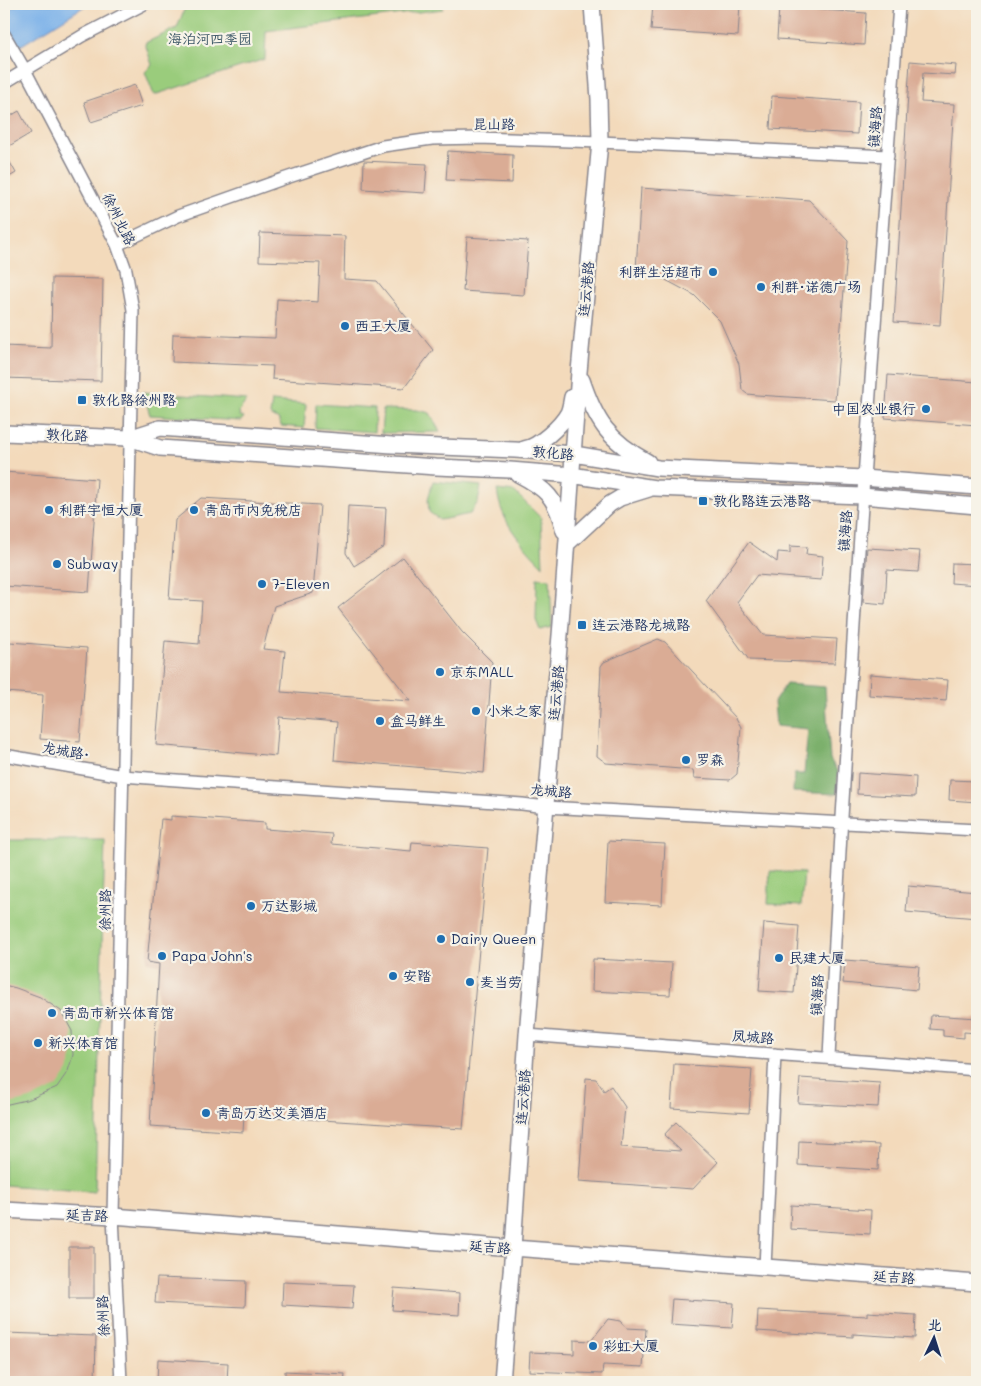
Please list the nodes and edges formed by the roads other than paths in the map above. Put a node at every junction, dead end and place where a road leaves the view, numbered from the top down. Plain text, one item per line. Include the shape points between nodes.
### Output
1 (144, 4) edge
2 (592, 4) edge
3 (899, 5) edge
4 (4, 34) edge
5 (24, 70) junction
6 (4, 83) edge
7 (600, 142) junction
8 (888, 156) junction
9 (117, 244) junction
10 (579, 372) junction
11 (4, 433) edge
12 (129, 438) junction
13 (515, 450) junction
14 (574, 454) junction
15 (658, 468) junction
16 (510, 470) junction
17 (571, 475) junction
18 (863, 478) junction
19 (977, 487) edge
20 (655, 488) junction
21 (862, 496) junction
22 (977, 506) edge
23 (567, 544) junction
24 (4, 755) edge
25 (123, 776) junction
26 (546, 807) junction
27 (840, 823) junction
28 (977, 830) edge
29 (527, 1035) junction
30 (775, 1054) junction
31 (829, 1058) junction
32 (977, 1070) edge
33 (4, 1210) edge
34 (113, 1216) junction
35 (513, 1248) junction
36 (765, 1267) junction
37 (977, 1283) edge
38 (121, 1382) edge
39 (502, 1382) edge

1 - 5 street
2 - 7 main road, 连云港路
3 - 8 street, 镇海路
4 - 5 street, 徐州北路
5 - 6 street
5 - 9 street, 徐州北路
7 - 8 street, 昆山路
7 - 9 street, 昆山路 via 479,138 432,139 383,146 178,216
7 - 10 main road, 连云港路
8 - 18 street, 镇海路
9 - 12 street, 徐州北路 via 126,270 133,310
10 - 13 main road via 568,413 531,448
10 - 14 main road, 连云港路
10 - 15 main road via 594,414 613,438
11 - 12 main road, 敦化路
12 - 13 main road, 敦化路 via 160,428 392,445
12 - 16 main road, 敦化路 via 160,448
12 - 25 street, 徐州路
13 - 14 main road, 敦化路
14 - 15 main road, 敦化路
14 - 17 main road, 连云港路
15 - 18 main road, 敦化路
16 - 17 main road, 敦化路
16 - 23 main road via 536,483 550,496 561,518
17 - 20 main road, 敦化路
17 - 23 main road, 连云港路
18 - 19 main road, 敦化路
18 - 21 street, 镇海路
20 - 21 main road, 敦化路
20 - 23 main road via 610,504
21 - 22 main road, 敦化路
21 - 27 street, 镇海路
23 - 26 main road, 连云港路
24 - 25 street, 龙城路·
25 - 26 street, 龙城路
25 - 34 street, 徐州路
26 - 27 street, 龙城路
26 - 29 main road, 连云港路
27 - 28 street, 龙城路
27 - 31 street, 镇海路
29 - 30 street, 凤城路
29 - 35 main road, 连云港路
30 - 31 street, 凤城路
30 - 36 street
31 - 32 street, 凤城路
33 - 34 main road, 延吉路
34 - 35 main road, 延吉路
34 - 38 street, 徐州路
35 - 36 main road, 延吉路
35 - 39 main road, 连云港路
36 - 37 main road, 延吉路

